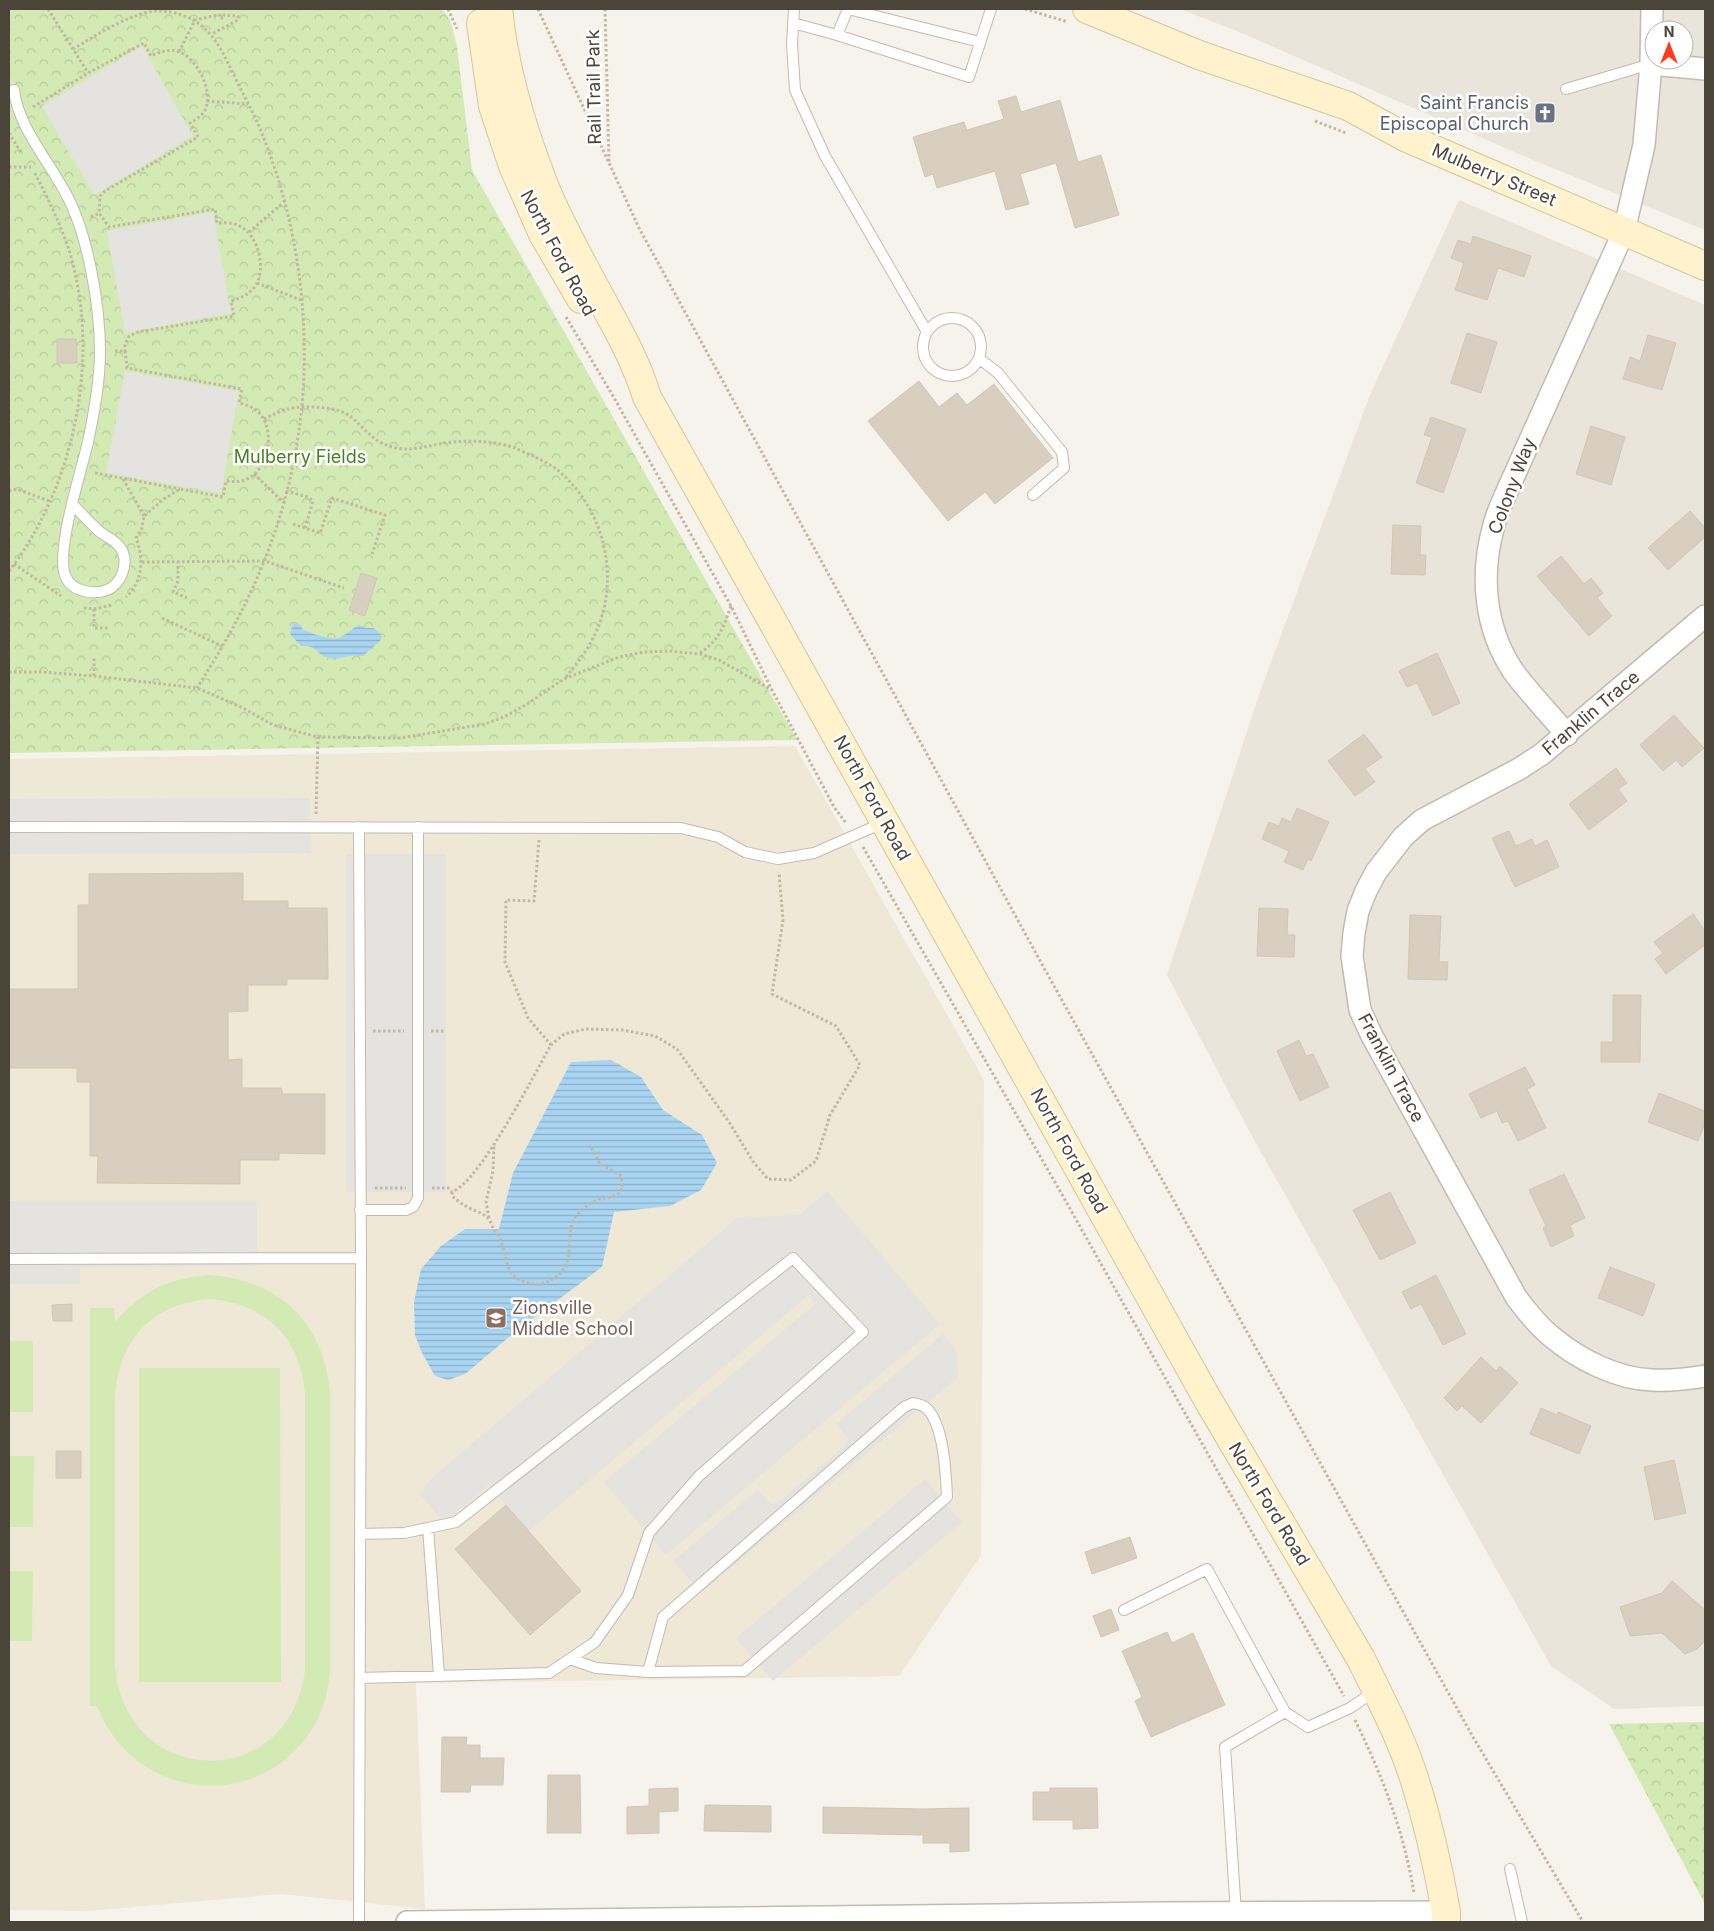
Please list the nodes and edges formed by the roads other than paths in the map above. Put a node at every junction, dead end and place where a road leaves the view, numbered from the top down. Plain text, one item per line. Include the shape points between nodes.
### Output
1 (479, 9) edge
2 (498, 9) edge
3 (794, 9) edge
4 (991, 9) edge
5 (1087, 9) edge
6 (793, 23) junction
7 (837, 35) junction
8 (980, 42) junction
9 (1644, 66) edge
10 (1650, 70) edge
11 (1566, 89) dead end
12 (14, 90) dead end
13 (1624, 231) junction
14 (1705, 266) edge
15 (927, 332) junction
16 (980, 359) junction
17 (647, 397) junction
18 (1033, 495) dead end
19 (73, 505) junction
20 (1705, 616) edge
21 (1567, 735) junction
22 (886, 822) junction
23 (359, 827) junction
24 (418, 827) junction
25 (9, 828) edge
26 (360, 1210) junction
27 (361, 1258) junction
28 (9, 1259) edge
29 (1705, 1376) edge
30 (428, 1528) junction
31 (360, 1534) junction
32 (1124, 1610) dead end
33 (570, 1659) junction
34 (648, 1672) junction
35 (439, 1676) junction
36 (360, 1678) junction
37 (1376, 1690) junction
38 (1285, 1712) junction
39 (1510, 1869) dead end
40 (1236, 1913) junction
41 (1446, 1917) edge
42 (359, 1922) edge
43 (407, 1922) edge
44 (1522, 1922) edge

1 - 17 main road, North Ford Road via 493,106 513,166 543,234 627,378
2 - 17 main road, North Ford Road via 501,41 518,107 544,186 639,371
3 - 6 lane
4 - 8 lane
5 - 13 main road, Mulberry Street via 1199,55 1348,106 1407,138
6 - 7 lane
6 - 15 lane via 795,90 825,156
7 - 8 lane via 848,9
7 - 8 lane via 969,77
9 - 11 lane
10 - 13 street, Colony Way via 1644,145
12 - 19 lane via 20,115 67,196 89,260 94,287 99,373 93,417
13 - 14 main road, Mulberry Street
13 - 21 street, Colony Way via 1508,489 1494,524 1488,554 1485,586 1488,612 1504,655 1514,672
15 - 16 lane via 941,320 961,319 970,323 981,339
15 - 16 lane via 923,351 931,368 939,374 948,377 967,373
16 - 18 lane via 998,373 1062,452 1064,468
17 - 22 main road, North Ford Road
19 - 19 lane via 64,549 65,576 81,591 109,589 122,574 122,550
20 - 21 street, Franklin Trace
21 - 29 street, Franklin Trace via 1519,769 1422,820 1390,853 1366,890 1358,911 1352,956 1360,1010 1516,1298 1531,1317 1570,1351 1612,1371 1650,1380
22 - 24 lane via 814,853 778,859 745,852 718,837 681,828
22 - 37 main road, North Ford Road via 1208,1400 1361,1659
23 - 24 lane
23 - 25 lane
23 - 26 lane
24 - 26 lane via 418,1198 406,1210
26 - 27 lane
27 - 28 lane
27 - 31 lane
30 - 31 lane via 404,1533
30 - 33 lane via 456,1522 794,1258 863,1332 699,1476 649,1533 628,1595 595,1642
30 - 35 lane
31 - 36 lane
32 - 38 lane via 1207,1569
33 - 34 lane via 596,1668
33 - 35 lane via 549,1673
34 - 34 lane via 744,1671 947,1497 945,1460 932,1416 924,1406 913,1403 904,1408 663,1617
35 - 36 lane
36 - 42 lane
37 - 38 lane via 1350,1708 1308,1727
37 - 41 main road, North Ford Road via 1413,1777 1434,1850
38 - 40 lane via 1225,1747
39 - 44 lane
40 - 41 street
40 - 43 street

